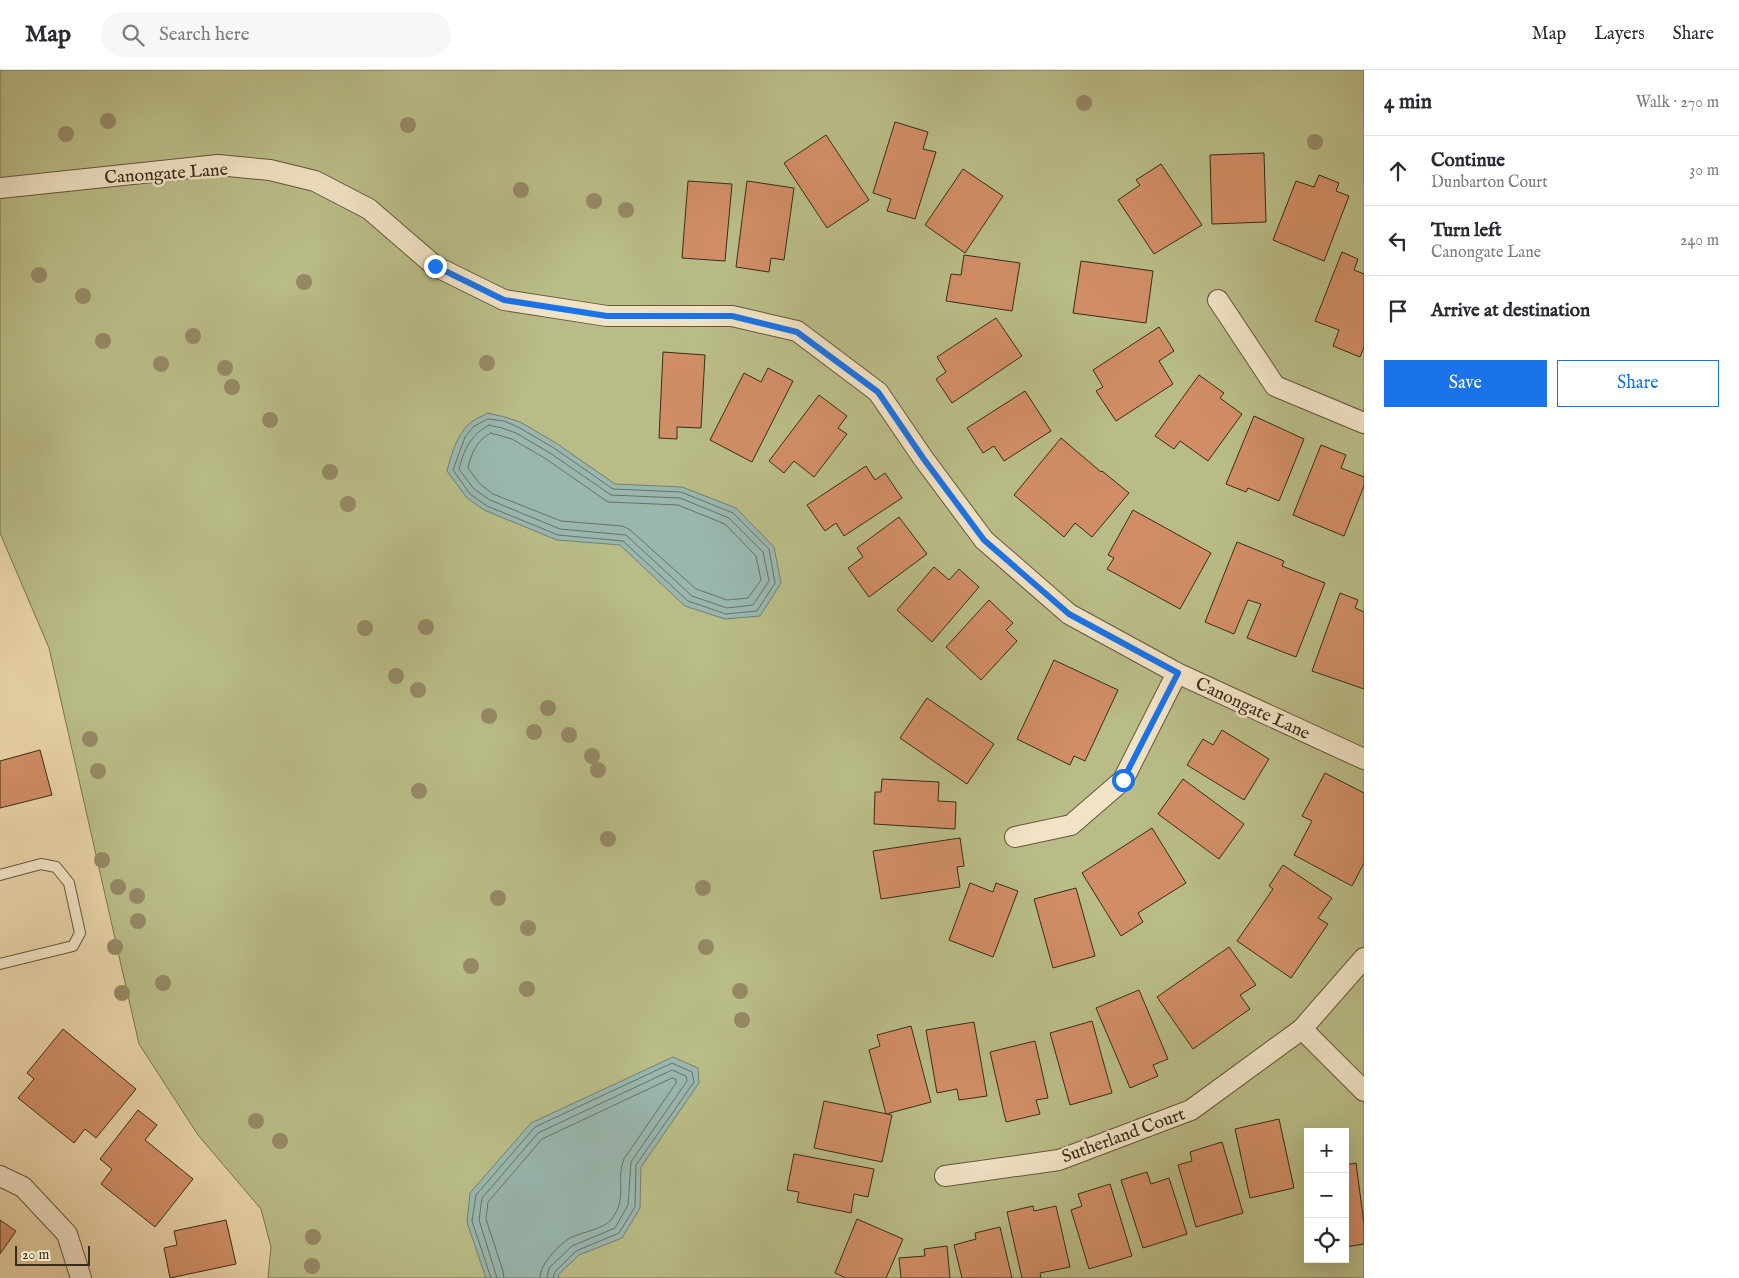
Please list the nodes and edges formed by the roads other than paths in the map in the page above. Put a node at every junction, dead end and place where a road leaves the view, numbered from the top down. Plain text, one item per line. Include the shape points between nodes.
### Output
1 (0, 188) edge
2 (1218, 300) dead end
3 (1364, 423) edge
4 (1178, 673) junction
5 (1364, 759) edge
6 (1015, 837) dead end
7 (0, 875) edge
8 (1364, 958) edge
9 (0, 964) edge
10 (1302, 1029) junction
11 (1364, 1091) edge
12 (0, 1176) edge
13 (945, 1176) dead end
14 (82, 1278) edge

1 - 4 street, Canongate Lane via 218,165 270,170 314,182 369,209 435,266 504,300 607,316 732,316 797,332 878,392 984,540 1069,614
2 - 3 street via 1275,386
4 - 5 street, Canongate Lane
4 - 6 street via 1123,780 1071,825
7 - 9 lane via 41,864 56,867 69,884 80,933 73,946
8 - 10 street, Sutherland Court
10 - 11 street
10 - 13 street, Sutherland Court via 1191,1110 1059,1160
12 - 14 street via 23,1187 67,1234

